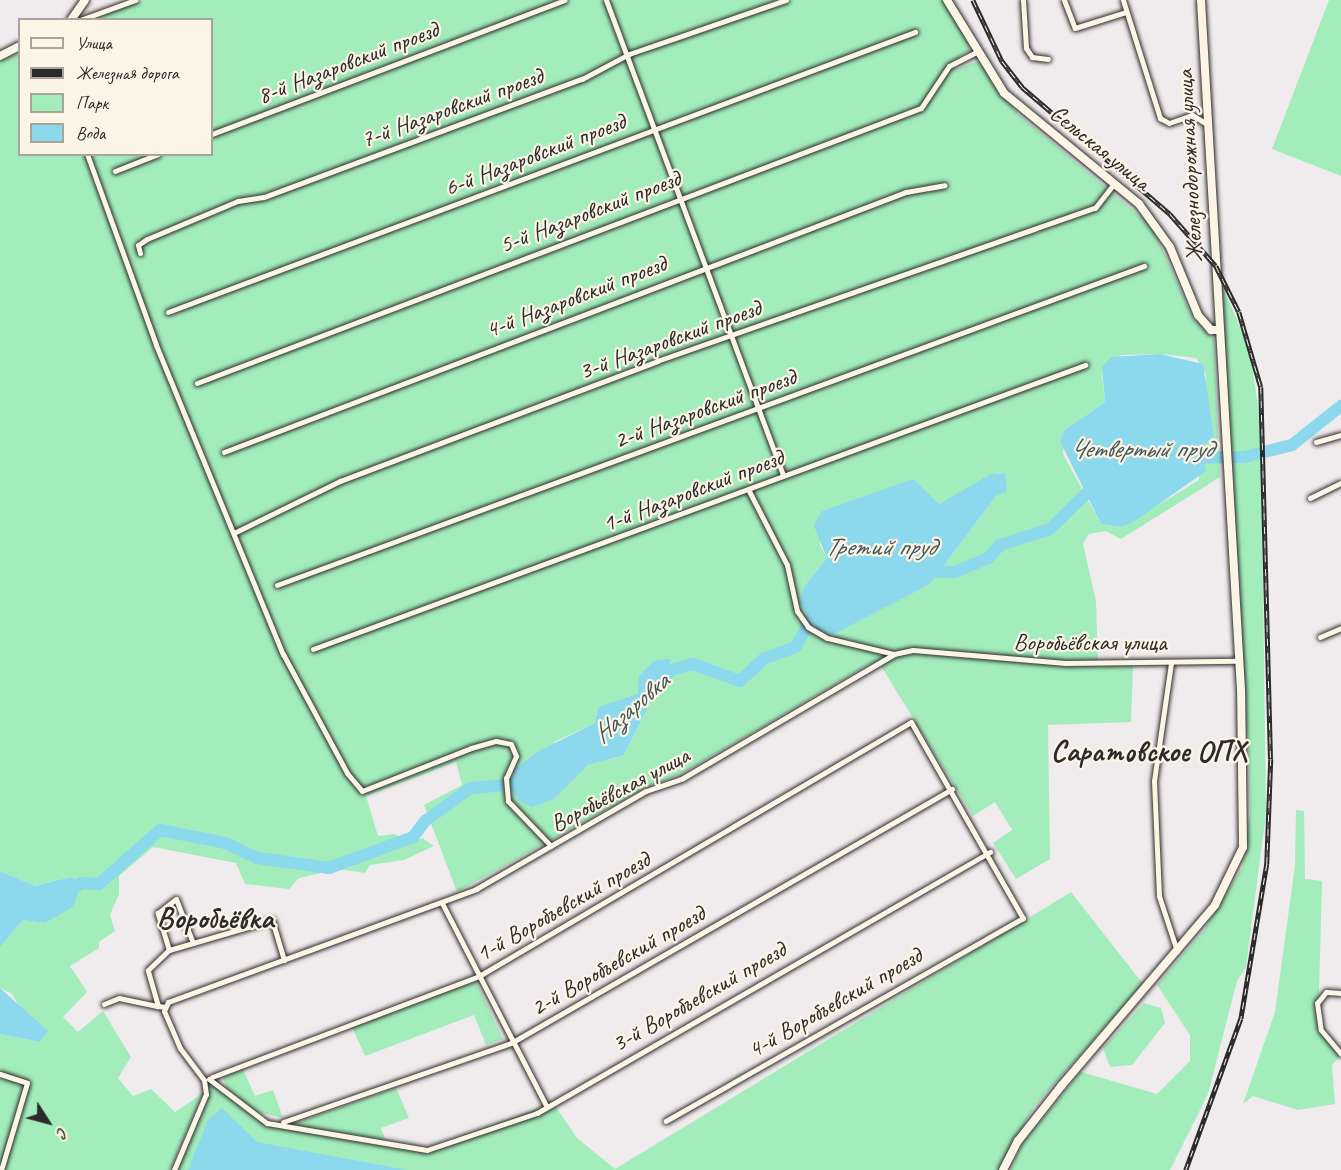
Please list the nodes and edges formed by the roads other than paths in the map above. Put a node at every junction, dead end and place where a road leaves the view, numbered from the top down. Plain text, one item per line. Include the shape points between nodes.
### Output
1 (85, 0) edge
2 (135, 0) edge
3 (564, 0) edge
4 (606, 0) edge
5 (786, 0) edge
6 (947, 0) edge
7 (1023, 0) edge
8 (1064, 0) edge
9 (1124, 0) edge
10 (1201, 0) edge
11 (1126, 12) junction
12 (72, 18) edge
13 (86, 18) edge
14 (915, 32) dead end
15 (18, 46) edge
16 (978, 51) junction
17 (629, 54) junction
18 (0, 56) edge
19 (1048, 59) dead end
20 (1207, 124) junction
21 (657, 128) junction
22 (213, 134) edge
23 (88, 156) edge
24 (153, 156) edge
25 (115, 171) dead end
26 (944, 184) dead end
27 (1113, 185) junction
28 (679, 196) junction
29 (140, 253) dead end
30 (1144, 266) dead end
31 (703, 268) junction
32 (168, 312) dead end
33 (1218, 330) junction
34 (732, 337) junction
35 (1085, 365) dead end
36 (197, 384) dead end
37 (761, 409) junction
38 (1341, 435) edge
39 (1316, 442) dead end
40 (224, 452) dead end
41 (783, 475) junction
42 (1341, 483) edge
43 (748, 491) junction
44 (1310, 498) dead end
45 (236, 532) junction
46 (277, 585) dead end
47 (1341, 628) edge
48 (1320, 637) dead end
49 (313, 649) dead end
50 (894, 654) junction
51 (1239, 661) junction
52 (1171, 663) junction
53 (952, 789) junction
54 (551, 846) junction
55 (990, 852) junction
56 (442, 903) junction
57 (193, 943) junction
58 (169, 950) junction
59 (1178, 952) junction
60 (284, 960) junction
61 (479, 976) junction
62 (1341, 993) edge
63 (104, 1004) dead end
64 (161, 1006) junction
65 (512, 1043) junction
66 (1341, 1054) edge
67 (0, 1074) edge
68 (212, 1077) junction
69 (204, 1080) junction
70 (547, 1107) junction
71 (666, 1121) dead end
72 (283, 1122) junction
73 (2, 1152) edge
74 (1, 1170) edge
75 (174, 1170) edge
76 (1003, 1170) edge

1 - 12 street
2 - 13 street
3 - 22 street, 8-й Назаровский проезд
4 - 17 street
5 - 17 street, 7-й Назаровский проезд
6 - 16 street, Сельская улица
7 - 19 street via 1026,48 1032,57
8 - 11 street via 1075,28
9 - 11 street
10 - 20 street, Железнодорожная улица
11 - 20 street via 1160,118 1169,123 1192,115
14 - 21 street, 6-й Назаровский проезд
15 - 18 street
16 - 27 street, Сельская улица via 1004,93
16 - 28 street, 5-й Назаровский проезд via 950,66 921,108
17 - 21 street
17 - 29 street, 7-й Назаровский проезд via 560,87 264,197 238,201 147,239 138,245
20 - 33 street, Железнодорожная улица
21 - 28 street
21 - 32 street, 6-й Назаровский проезд
23 - 45 street via 156,345
24 - 25 street
26 - 31 street, 4-й Назаровский проезд via 906,192
27 - 33 street, Сельская улица via 1155,223 1198,315 1211,330
27 - 34 street, 3-й Назаровский проезд via 1095,208
28 - 31 street
28 - 36 street, 5-й Назаровский проезд
30 - 37 street, 2-й Назаровский проезд
31 - 34 street
31 - 40 street, 4-й Назаровский проезд
33 - 51 street, Железнодорожная улица
34 - 37 street
34 - 45 street, 3-й Назаровский проезд via 340,481
35 - 41 street, 1-й Назаровский проезд
37 - 41 street
37 - 46 street, 2-й Назаровский проезд
38 - 39 street
41 - 43 street, 1-й Назаровский проезд
42 - 44 street
43 - 49 street, 1-й Назаровский проезд
43 - 50 street via 787,565 797,611 808,627 827,638
45 - 54 street via 283,654 329,746 362,791 471,748 511,744 516,756 506,778 508,801
47 - 48 street
50 - 52 street, Воробьёвская улица via 913,650 993,661
50 - 54 street, Воробьёвская улица via 683,778 646,791
51 - 52 street, Воробьёвская улица
51 - 59 street, Железнодорожная улица via 1243,847 1220,898
52 - 59 street via 1154,781 1155,832 1159,896
53 - 55 street
53 - 61 street, 1-й Воробъевский проезд via 911,722
53 - 65 street, 2-й Воробъевский проезд
54 - 56 street, Воробьёвская улица
55 - 70 street, 3-й Воробъевский проезд
55 - 71 street, 4-й Воробъевский проезд via 1023,918
56 - 60 street, Воробьёвская улица
56 - 61 street
57 - 58 street
57 - 58 street via 176,899 158,913
57 - 60 street via 272,920
58 - 64 street via 148,969
59 - 76 street, Железнодорожная улица via 1062,1085 1018,1141
60 - 64 street, Воробьёвская улица
61 - 65 street
61 - 68 street, 1-й Воробъевский проезд via 415,996
62 - 66 street via 1326,992 1317,1004 1321,1030
63 - 64 street via 119,998
64 - 69 street via 180,1048
65 - 70 street
65 - 72 street, 2-й Воробъевский проезд
67 - 73 street via 27,1083
68 - 69 street, 1-й Воробъевский проезд
68 - 72 street via 267,1123
69 - 75 street via 204,1107
70 - 72 street, 3-й Воробъевский проезд via 418,1152
73 - 74 street

